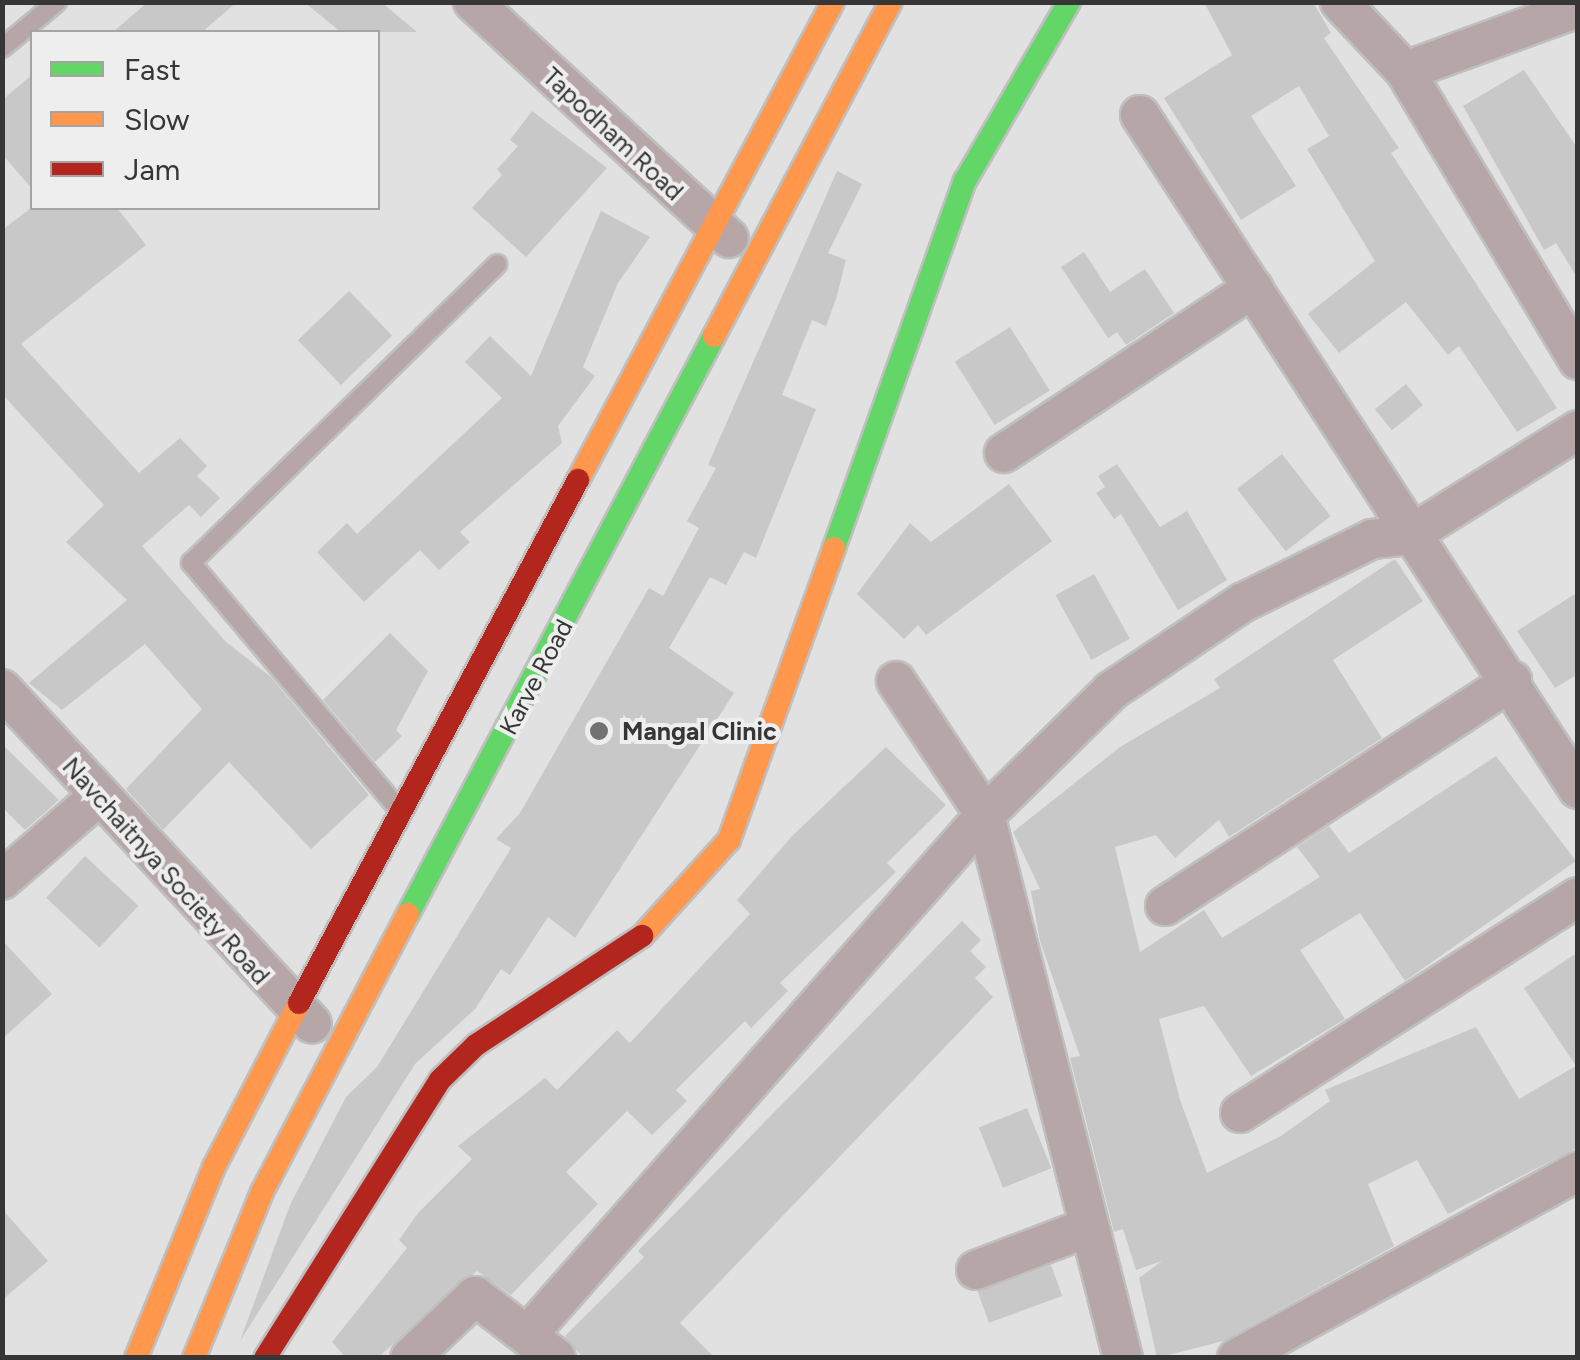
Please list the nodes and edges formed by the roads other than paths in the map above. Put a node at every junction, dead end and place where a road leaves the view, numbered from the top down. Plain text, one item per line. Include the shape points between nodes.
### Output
1 (57, 2) edge
2 (474, 2) edge
3 (833, 2) edge
4 (892, 2) edge
5 (1069, 2) edge
6 (1340, 2) edge
7 (1578, 8) edge
8 (2, 48) edge
9 (1405, 71) junction
10 (1140, 116) dead end
11 (713, 228) junction
12 (758, 256) junction
13 (497, 264) dead end
14 (1253, 288) junction
15 (1578, 360) edge
16 (1578, 430) edge
17 (1004, 453) dead end
18 (1410, 534) junction
19 (896, 681) dead end
20 (1512, 681) junction
21 (2, 689) edge
22 (1578, 788) edge
23 (99, 796) junction
24 (402, 814) junction
25 (985, 816) junction
26 (2, 880) edge
27 (1578, 896) edge
28 (1165, 906) dead end
29 (293, 1013) junction
30 (340, 1040) junction
31 (1240, 1113) dead end
32 (1578, 1171) edge
33 (1090, 1227) junction
34 (976, 1270) dead end
35 (544, 1344) edge
36 (136, 1358) edge
37 (194, 1358) edge
38 (265, 1358) edge
39 (410, 1358) edge
40 (1123, 1358) edge
41 (1237, 1358) edge

1 - 8 lane
2 - 11 street, Tapodham Road
3 - 11 main road
4 - 12 main road, Karve Road
5 - 38 main road via 965,181 729,840 656,926 476,1045 440,1080
6 - 9 street
7 - 9 street
9 - 15 street
10 - 14 street
11 - 12 street, Tapodham Road
11 - 24 main road
12 - 30 main road, Karve Road
13 - 24 lane via 191,563
14 - 17 street
14 - 18 street
16 - 18 street
18 - 20 street
18 - 25 street via 1372,539 1242,603 1111,691
19 - 25 street
20 - 22 street
20 - 28 street
21 - 23 street, Navchaitnya Society Road
23 - 26 street
23 - 29 street, Navchaitnya Society Road
24 - 29 main road
25 - 33 street
25 - 35 street
27 - 31 street
29 - 30 street, Navchaitnya Society Road
29 - 36 main road via 214,1168
30 - 37 main road, Karve Road via 262,1192
32 - 41 street
33 - 34 street
33 - 40 street
35 - 39 street via 475,1296

